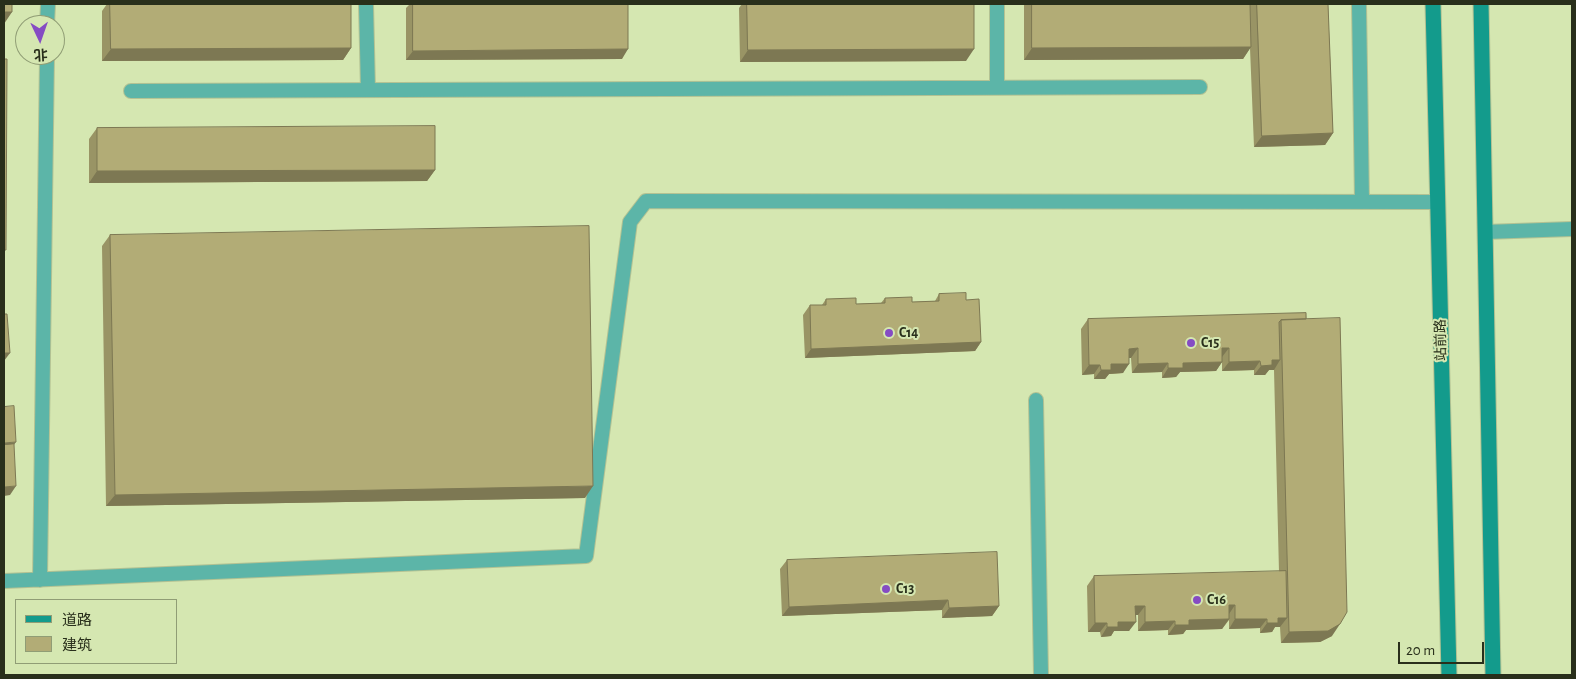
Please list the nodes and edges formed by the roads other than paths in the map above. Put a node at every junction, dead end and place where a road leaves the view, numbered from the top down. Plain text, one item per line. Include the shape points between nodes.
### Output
1 (366, 4) edge
2 (997, 4) edge
3 (1359, 4) edge
4 (1433, 4) edge
5 (1481, 4) edge
6 (47, 65) edge
7 (1200, 87) dead end
8 (997, 88) junction
9 (368, 90) junction
10 (131, 91) dead end
11 (1362, 202) junction
12 (1438, 202) junction
13 (1572, 229) edge
14 (1485, 232) junction
15 (1036, 400) dead end
16 (40, 580) junction
17 (4, 581) edge
18 (1041, 675) edge
19 (1449, 675) edge
20 (1493, 675) edge

1 - 9 lane
2 - 8 lane
3 - 11 lane
4 - 12 street, 站前路
5 - 14 street
6 - 16 lane
7 - 8 lane
8 - 9 lane
9 - 10 lane
11 - 12 lane
11 - 16 lane via 646,201 630,222 586,556
12 - 19 street, 站前路
13 - 14 lane
14 - 20 street
15 - 18 lane
16 - 17 lane

